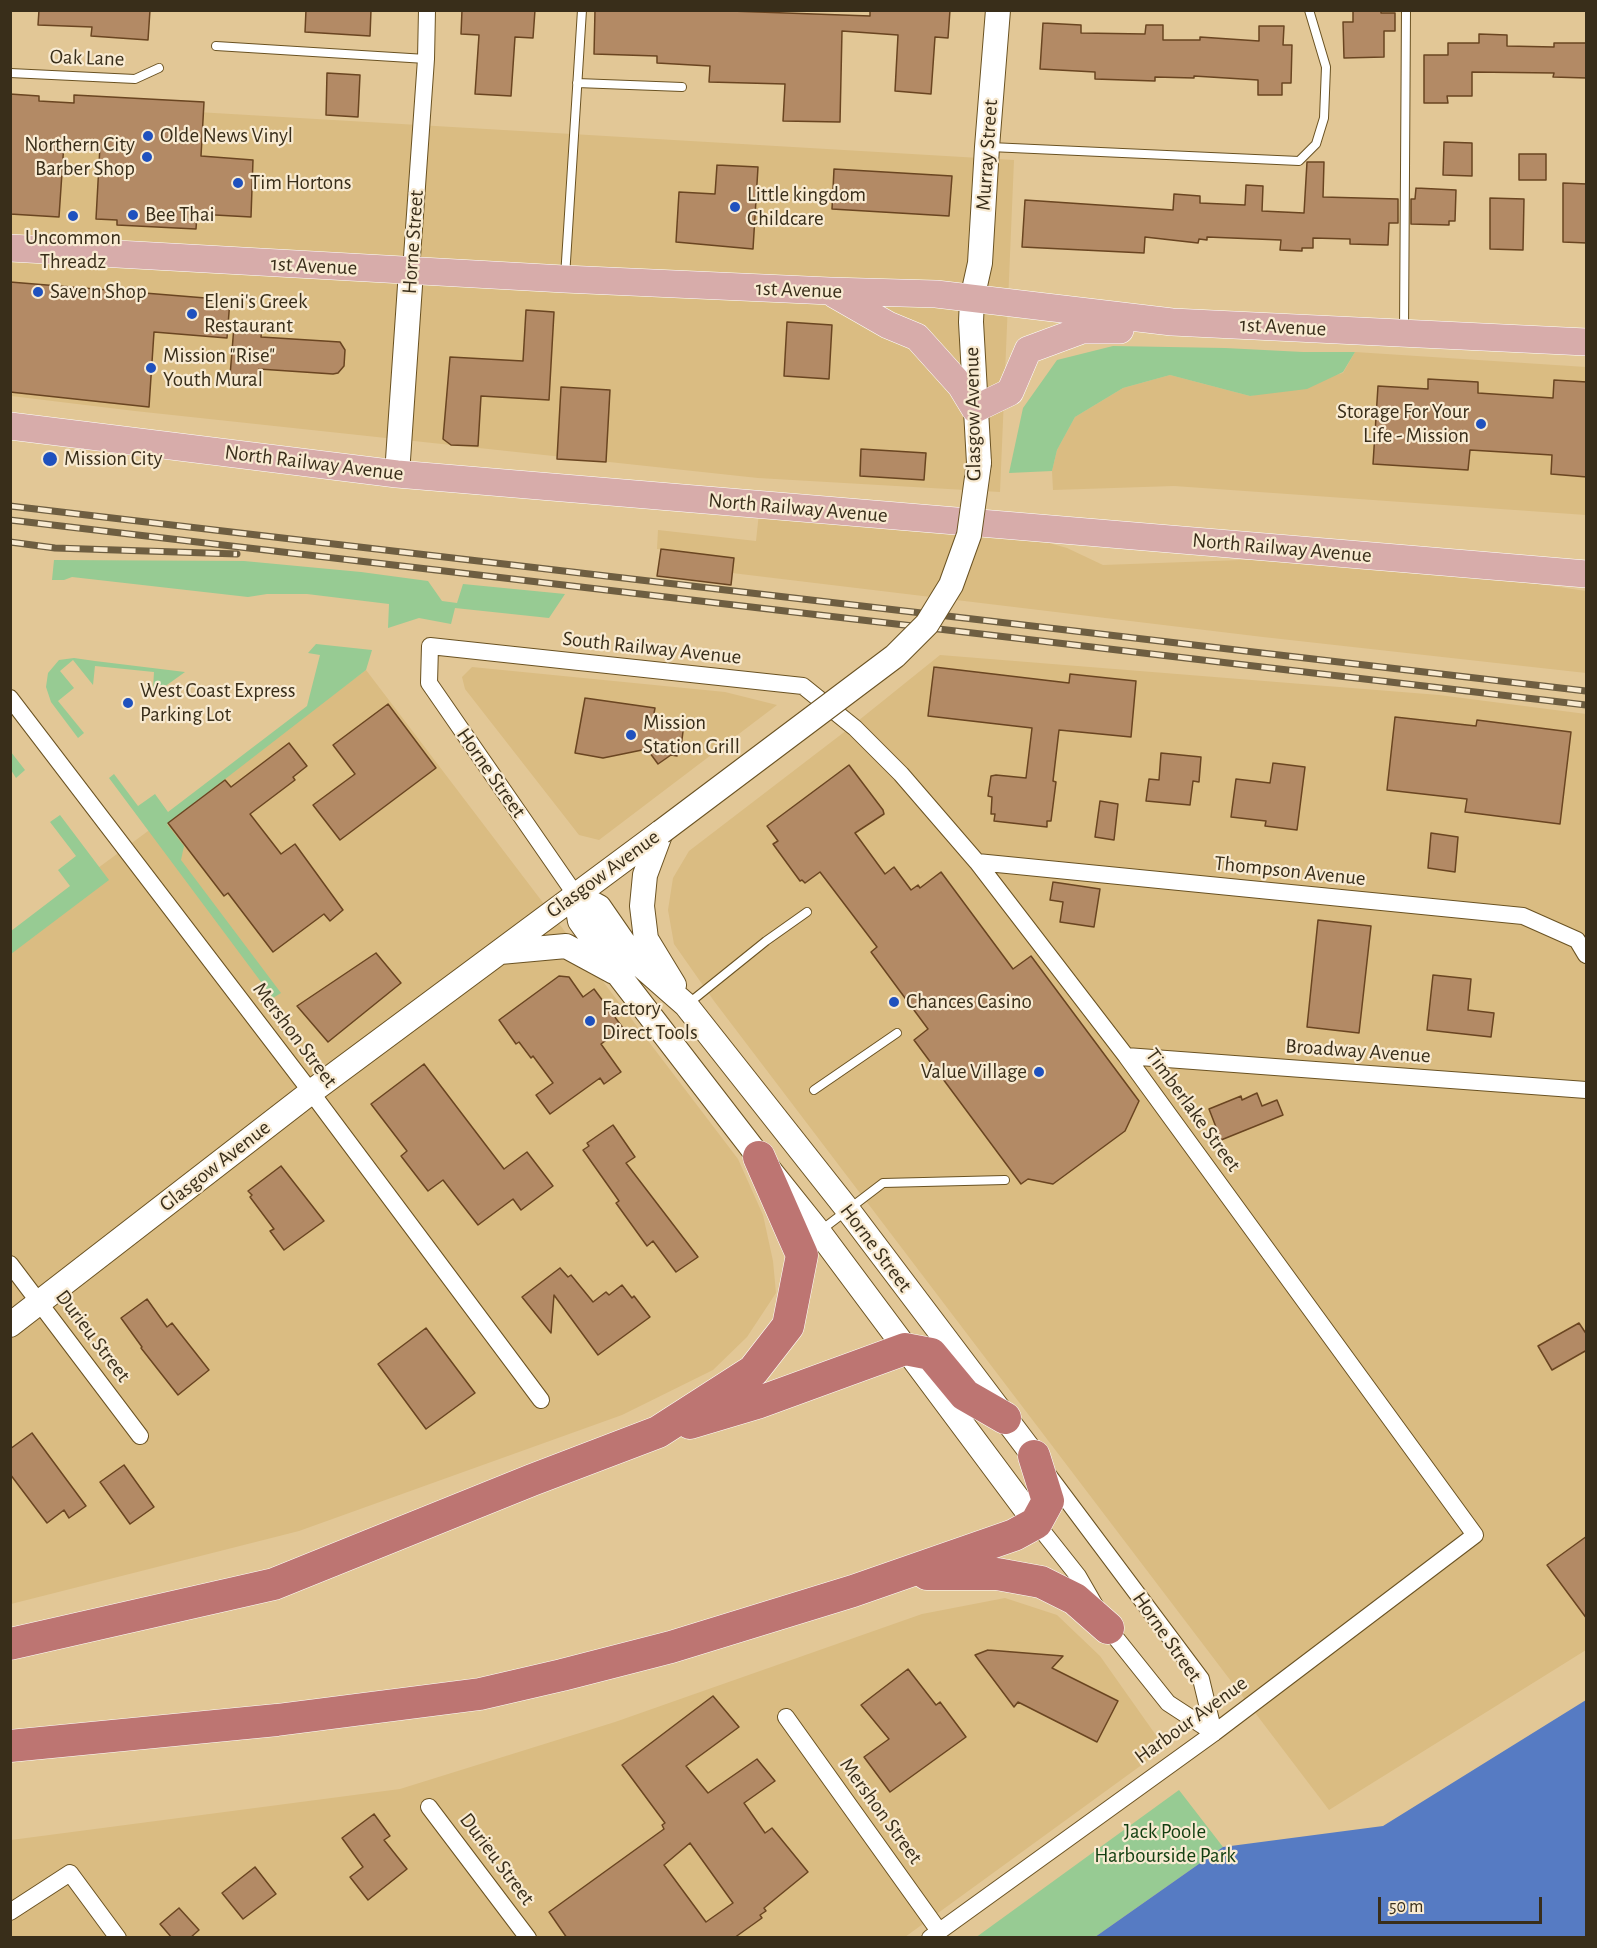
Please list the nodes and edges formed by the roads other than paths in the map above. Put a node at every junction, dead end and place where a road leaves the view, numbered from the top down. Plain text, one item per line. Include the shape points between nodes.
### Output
1 (427, 10) edge
2 (582, 10) edge
3 (998, 10) edge
4 (1309, 10) edge
5 (1407, 10) edge
6 (216, 46) dead end
7 (426, 59) junction
8 (159, 68) dead end
9 (10, 73) edge
10 (577, 83) junction
11 (682, 87) dead end
12 (987, 147) junction
13 (10, 248) edge
14 (411, 271) junction
15 (564, 279) junction
16 (830, 291) junction
17 (972, 299) junction
18 (1172, 322) junction
19 (1404, 333) junction
20 (1587, 342) edge
21 (975, 409) junction
22 (10, 426) edge
23 (397, 474) junction
24 (1587, 574) edge
25 (430, 646) joint
26 (10, 699) edge
27 (855, 728) joint
28 (661, 832) junction
29 (977, 862) junction
30 (575, 894) junction
31 (807, 912) dead end
32 (500, 952) junction
33 (1587, 955) edge
34 (618, 974) junction
35 (686, 1005) junction
36 (897, 1033) dead end
37 (1126, 1056) junction
38 (814, 1090) dead end
39 (1587, 1090) edge
40 (311, 1092) junction
41 (759, 1157) junction
42 (1005, 1180) dead end
43 (848, 1210) junction
44 (819, 1232) junction
45 (10, 1264) edge
46 (40, 1302) junction
47 (10, 1325) edge
48 (905, 1349) junction
49 (541, 1400) dead end
50 (1005, 1418) junction
51 (658, 1432) junction
52 (140, 1436) dead end
53 (1034, 1456) junction
54 (1036, 1523) junction
55 (1475, 1535) joint
56 (902, 1574) junction
57 (1108, 1628) junction
58 (10, 1644) edge
59 (786, 1717) dead end
60 (1214, 1733) junction
61 (10, 1746) edge
62 (429, 1807) dead end
63 (10, 1912) edge
64 (935, 1934) edge
65 (118, 1938) edge
66 (528, 1938) edge

1 - 7 street, Horne Street
2 - 10 lane
3 - 12 main road, Murray Street
4 - 12 lane via 1326,67 1324,118 1316,144 1299,161
5 - 19 lane
6 - 7 lane
7 - 14 street, Horne Street
8 - 9 lane, Oak Lane via 135,78
10 - 11 lane
10 - 15 lane
12 - 17 main road, Murray Street via 980,263
13 - 14 main road, 1st Avenue
14 - 15 main road, 1st Avenue
14 - 23 main road, Horne Street
15 - 16 main road, 1st Avenue
16 - 17 main road, 1st Avenue
16 - 21 main road via 917,337 961,386
17 - 18 main road, 1st Avenue
17 - 21 main road, Glasgow Avenue
18 - 19 main road, 1st Avenue
18 - 21 main road via 1123,330 1082,330 1028,350 1010,392
19 - 20 main road, 1st Avenue
21 - 28 main road, Glasgow Avenue, bridge via 979,463 969,535 951,585 927,624 895,656
22 - 23 main road, North Railway Avenue
23 - 24 main road, North Railway Avenue
25 - 27 street, South Railway Avenue via 802,686
25 - 30 street, Horne Street via 429,683
26 - 40 street, Mershon Street
27 - 29 street, Timberlake Street via 901,774
28 - 30 main road, Glasgow Avenue
28 - 35 main road via 645,875 642,906 646,939
29 - 33 street, Thompson Avenue via 1523,916 1576,940
29 - 37 street, Timberlake Street
30 - 32 main road, Glasgow Avenue
30 - 34 main road, Horne Street via 580,921
30 - 35 main road, Horne Street via 599,907 637,962
31 - 35 lane
32 - 34 main road via 566,946
32 - 40 main road, Glasgow Avenue
34 - 41 main road, Horne Street
35 - 43 main road, Horne Street
36 - 38 lane
37 - 39 street, Broadway Avenue
37 - 55 street, Timberlake Street
40 - 46 main road, Glasgow Avenue
40 - 49 street, Mershon Street
41 - 44 main road, Horne Street
41 - 51 highway via 802,1255 788,1326 753,1371
42 - 43 lane via 883,1184
43 - 44 lane
43 - 50 main road, Horne Street
44 - 48 main road, Horne Street
45 - 46 street, Durieu Street
46 - 47 main road, Glasgow Avenue
46 - 52 street, Durieu Street
48 - 50 highway via 931,1354 965,1395
48 - 51 highway via 757,1403
48 - 54 main road, Horne Street
50 - 53 main road, Horne Street
51 - 58 highway via 274,1584
53 - 54 highway via 1048,1501
53 - 60 street, Horne Street via 1201,1679
54 - 56 highway via 1014,1535
54 - 57 street, Horne Street via 1078,1576
55 - 60 street, Harbour Avenue
56 - 57 highway via 997,1574 1041,1582 1075,1599
56 - 61 highway via 671,1647 480,1695
57 - 60 street, Horne Street via 1168,1703
59 - 64 street, Mershon Street
60 - 64 street, Harbour Avenue
62 - 66 street, Durieu Street
63 - 65 street via 69,1873

